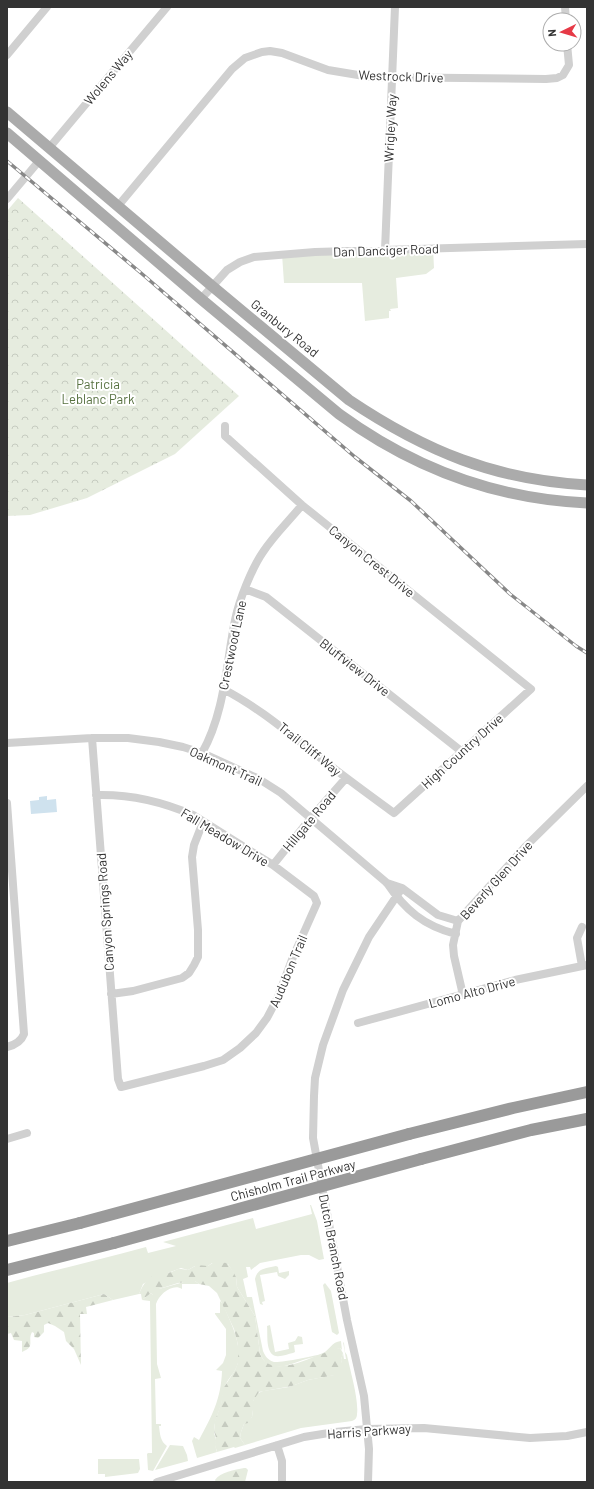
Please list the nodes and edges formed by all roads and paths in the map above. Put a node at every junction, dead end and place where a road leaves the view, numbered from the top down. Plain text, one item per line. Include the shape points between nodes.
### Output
1 (48, 7) edge
2 (167, 7) edge
3 (395, 7) edge
4 (567, 52) edge
5 (7, 55) edge
6 (393, 78) junction
7 (7, 112) edge
8 (28, 130) junction
9 (7, 133) edge
10 (49, 148) junction
11 (39, 161) junction
12 (75, 170) junction
13 (7, 200) edge
14 (118, 206) junction
15 (587, 244) edge
16 (385, 250) junction
17 (212, 286) junction
18 (201, 299) junction
19 (349, 400) junction
20 (340, 414) junction
21 (225, 426) dead end
22 (489, 469) junction
23 (587, 485) edge
24 (484, 487) junction
25 (587, 503) edge
26 (302, 505) junction
27 (244, 589) junction
28 (223, 689) junction
29 (531, 689) joint
30 (92, 738) junction
31 (7, 743) edge
32 (462, 751) junction
33 (202, 753) junction
34 (346, 778) junction
35 (587, 786) edge
36 (96, 795) junction
37 (7, 803) edge
38 (394, 813) joint
39 (310, 819) junction
40 (203, 822) junction
41 (273, 865) junction
42 (387, 883) junction
43 (402, 888) junction
44 (396, 897) junction
45 (316, 903) joint
46 (458, 921) junction
47 (582, 927) dead end
48 (456, 934) junction
49 (585, 966) edge
50 (111, 994) junction
51 (463, 995) junction
52 (358, 1023) dead end
53 (7, 1047) edge
54 (121, 1086) joint
55 (587, 1092) edge
56 (587, 1119) edge
57 (587, 1124) edge
58 (531, 1130) junction
59 (27, 1133) dead end
60 (7, 1139) edge
61 (7, 1242) edge
62 (7, 1270) edge
63 (367, 1429) junction
64 (587, 1432) edge
65 (277, 1446) junction
66 (157, 1482) edge
67 (282, 1482) edge
68 (368, 1482) edge

1 - 5 street
2 - 10 street, Wolens Way
3 - 6 street, Wrigley Way
4 - 6 street, Westrock Drive via 568,65 563,75 556,78
6 - 14 street, Westrock Drive via 344,74 270,51 245,58 232,69
6 - 16 street, Wrigley Way
7 - 8 main road, Granbury Road
8 - 10 main road, Granbury Road
8 - 11 main road via 40,150
9 - 11 main road
10 - 12 main road, Granbury Road
11 - 12 main road via 47,157
11 - 13 street
11 - 18 main road
12 - 14 main road, Granbury Road
14 - 17 main road, Granbury Road
15 - 16 street, Dan Danciger Road
16 - 17 street, Dan Danciger Road via 254,257 227,270
17 - 18 street, Dan Danciger Road
17 - 19 main road, Granbury Road
18 - 20 main road
19 - 20 main road
19 - 22 main road, Granbury Road via 420,442
20 - 24 main road via 362,431 406,456 430,468
21 - 26 street, Canyon Crest Drive via 225,436
22 - 23 main road, Granbury Road via 552,483
22 - 24 main road
24 - 25 main road via 535,499
26 - 27 street, Crestwood Lane via 262,552
26 - 29 street, Canyon Crest Drive
27 - 28 street, Crestwood Lane via 235,619
27 - 32 street, Bluffview Drive via 266,597
28 - 33 street, Crestwood Lane via 211,734
28 - 34 street, Trail Cliff Way via 262,712
29 - 32 street, High Country Drive
30 - 31 street, Oakmont Trail
30 - 33 street, Oakmont Trail via 128,738 160,742
30 - 36 street, Canyon Springs Road
32 - 38 street, High Country Drive
33 - 39 street, Oakmont Trail via 259,779 281,793
34 - 38 street, Trail Cliff Way
34 - 39 street, Hillgate Road
35 - 46 street, Beverly Glen Drive via 526,846
36 - 40 street, Fall Meadow Drive via 155,801 181,810
36 - 50 street, Canyon Springs Road
37 - 53 street via 24,1024 22,1040
39 - 41 street, Hillgate Road
39 - 42 street, Oakmont Trail
40 - 41 street, Fall Meadow Drive
40 - 50 street via 192,857 198,930 198,957 194,965 182,978
41 - 45 street, Fall Meadow Drive via 314,896
42 - 43 street, Oakmont Trail
42 - 44 street, Oakmont Trail
43 - 44 street, Dutch Branch Road
43 - 46 street, Oakmont Trail via 438,915
44 - 48 street, Oakmont Trail via 430,926
44 - 63 street, Dutch Branch Road via 369,937 343,990 323,1045 315,1078 314,1096 315,1145 347,1320 364,1396
45 - 54 street, Audubon Trail via 292,957 278,997 256,1033 223,1060
46 - 48 street, Beverly Glen Drive
47 - 49 street via 577,938
48 - 51 street, Beverly Glen Drive via 454,956
49 - 51 street, Lomo Alto Drive via 515,980
50 - 54 street, Canyon Springs Road via 118,1079
51 - 52 street, Lomo Alto Drive
55 - 61 highway, Chisholm Trail Parkway, bridge via 410,1134
56 - 58 highway, Chisholm Trail Parkway
57 - 58 highway
58 - 62 highway, Chisholm Trail Parkway, bridge
59 - 60 street
63 - 64 street, Harris Parkway via 424,1428 530,1438
63 - 65 street, Harris Parkway via 304,1437
63 - 68 street, Dutch Branch Road
65 - 66 street, Harris Parkway
65 - 67 street via 283,1468

